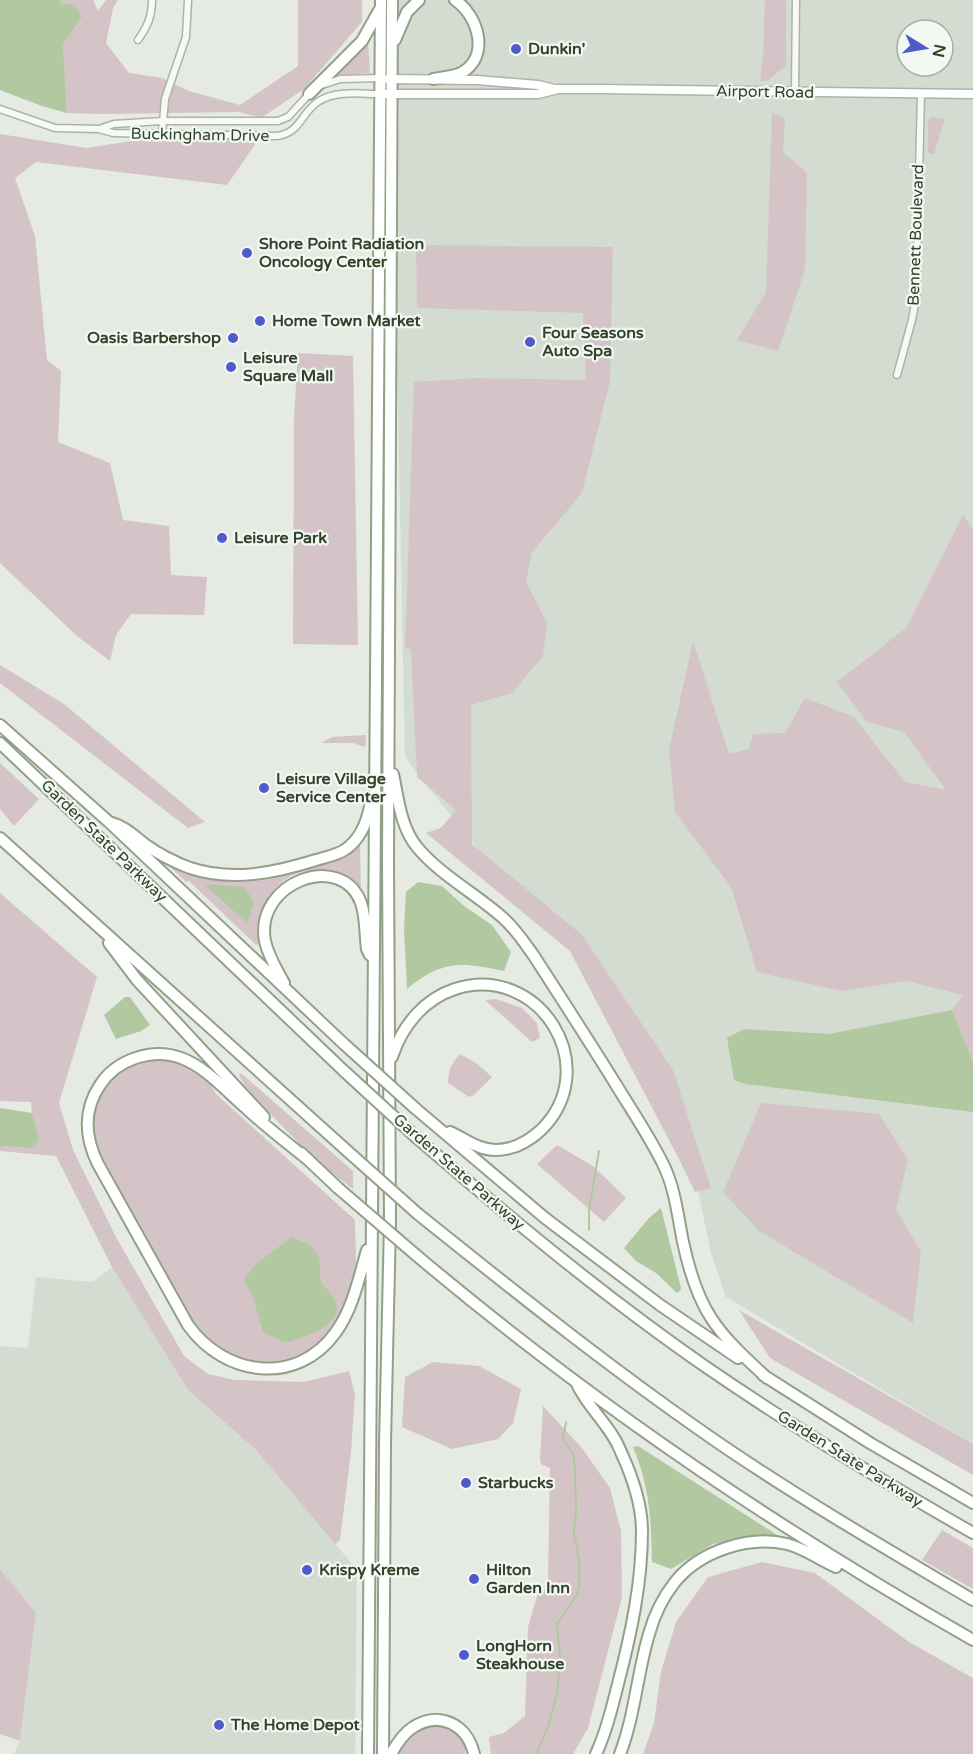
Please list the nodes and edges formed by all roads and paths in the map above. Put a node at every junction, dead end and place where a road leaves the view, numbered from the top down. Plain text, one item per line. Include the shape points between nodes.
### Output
1 (152, 0) edge
2 (188, 0) edge
3 (392, 0) edge
4 (420, 0) edge
5 (455, 0) edge
6 (795, 0) edge
7 (381, 3) edge
8 (138, 40) dead end
9 (393, 45) junction
10 (381, 78) junction
11 (393, 79) junction
12 (433, 79) junction
13 (558, 89) junction
14 (795, 92) junction
15 (309, 93) junction
16 (921, 93) junction
17 (971, 93) edge
18 (380, 94) junction
19 (392, 94) junction
20 (0, 109) edge
21 (162, 121) junction
22 (99, 129) junction
23 (162, 134) junction
24 (897, 375) dead end
25 (0, 725) edge
26 (0, 743) edge
27 (389, 752) junction
28 (374, 789) junction
29 (109, 822) junction
30 (0, 838) edge
31 (90, 920) junction
32 (373, 963) junction
33 (290, 994) junction
34 (390, 1065) junction
35 (436, 1126) junction
36 (306, 1158) junction
37 (371, 1235) junction
38 (767, 1378) junction
39 (575, 1381) junction
40 (973, 1503) edge
41 (973, 1533) edge
42 (896, 1596) junction
43 (973, 1600) edge
44 (973, 1640) edge
45 (368, 1754) edge
46 (383, 1754) edge
47 (391, 1754) edge
48 (474, 1754) edge
49 (596, 1754) edge
50 (620, 1754) edge

1 - 8 street via 148,25
2 - 21 street via 186,37 165,99
3 - 9 highway
4 - 9 highway via 407,12
5 - 12 highway via 468,11 478,33 476,58 460,73
6 - 14 street
7 - 10 highway
7 - 15 highway via 362,41
9 - 11 highway
10 - 11 street, Buckingham Drive
10 - 15 street, Buckingham Drive via 334,81
10 - 18 highway
11 - 12 street, Airport Road
11 - 19 highway
12 - 13 street, Airport Road
13 - 14 street, Airport Road
13 - 19 street, Airport Road via 538,94
14 - 16 street, Airport Road
15 - 21 street, Buckingham Drive via 288,117 278,121
16 - 17 street, Airport Road
16 - 24 street, Bennett Boulevard via 916,298
18 - 19 street, Buckingham Drive
18 - 23 street, Buckingham Drive via 345,93 321,100 287,135
18 - 28 highway
19 - 27 highway
20 - 22 street, Buckingham Drive via 55,128
21 - 22 street, Buckingham Drive via 114,124
21 - 23 street
22 - 23 street, Buckingham Drive
25 - 29 highway
26 - 41 highway, Garden State Parkway, bridge via 417,1138 578,1272 705,1366 799,1429
27 - 34 highway
27 - 38 highway via 403,822 416,846 502,917 534,956 665,1169 689,1266 705,1310 732,1345
28 - 29 highway via 364,827 345,850 261,874 224,875 192,868 166,858 124,826
28 - 32 highway
29 - 33 highway
30 - 31 highway
31 - 36 highway via 137,980
31 - 43 highway, bridge via 418,1214 576,1341 718,1442
32 - 33 highway via 366,949 361,903 348,885 331,878 300,880 284,889 268,910 264,939
32 - 37 highway
33 - 35 highway, bridge
34 - 35 highway via 410,1021 424,1005 447,991 484,983 499,986 522,994 544,1011 560,1036 567,1074 548,1122 521,1144 495,1150 479,1148
34 - 46 highway
35 - 38 highway via 545,1218
36 - 37 highway via 205,1072 174,1056 149,1054 117,1067 101,1083 89,1110 87,1130 93,1153 188,1325 210,1349 232,1362 258,1368 283,1367 307,1358 327,1343 352,1301
36 - 39 highway, bridge via 416,1255
37 - 45 highway
38 - 40 highway
39 - 42 highway via 825,1554
39 - 49 highway via 620,1449 638,1502 642,1530 631,1633
42 - 44 highway
42 - 50 highway via 788,1544 740,1544 702,1560 676,1581 657,1613
47 - 48 highway via 412,1727 437,1720 451,1722 463,1731

